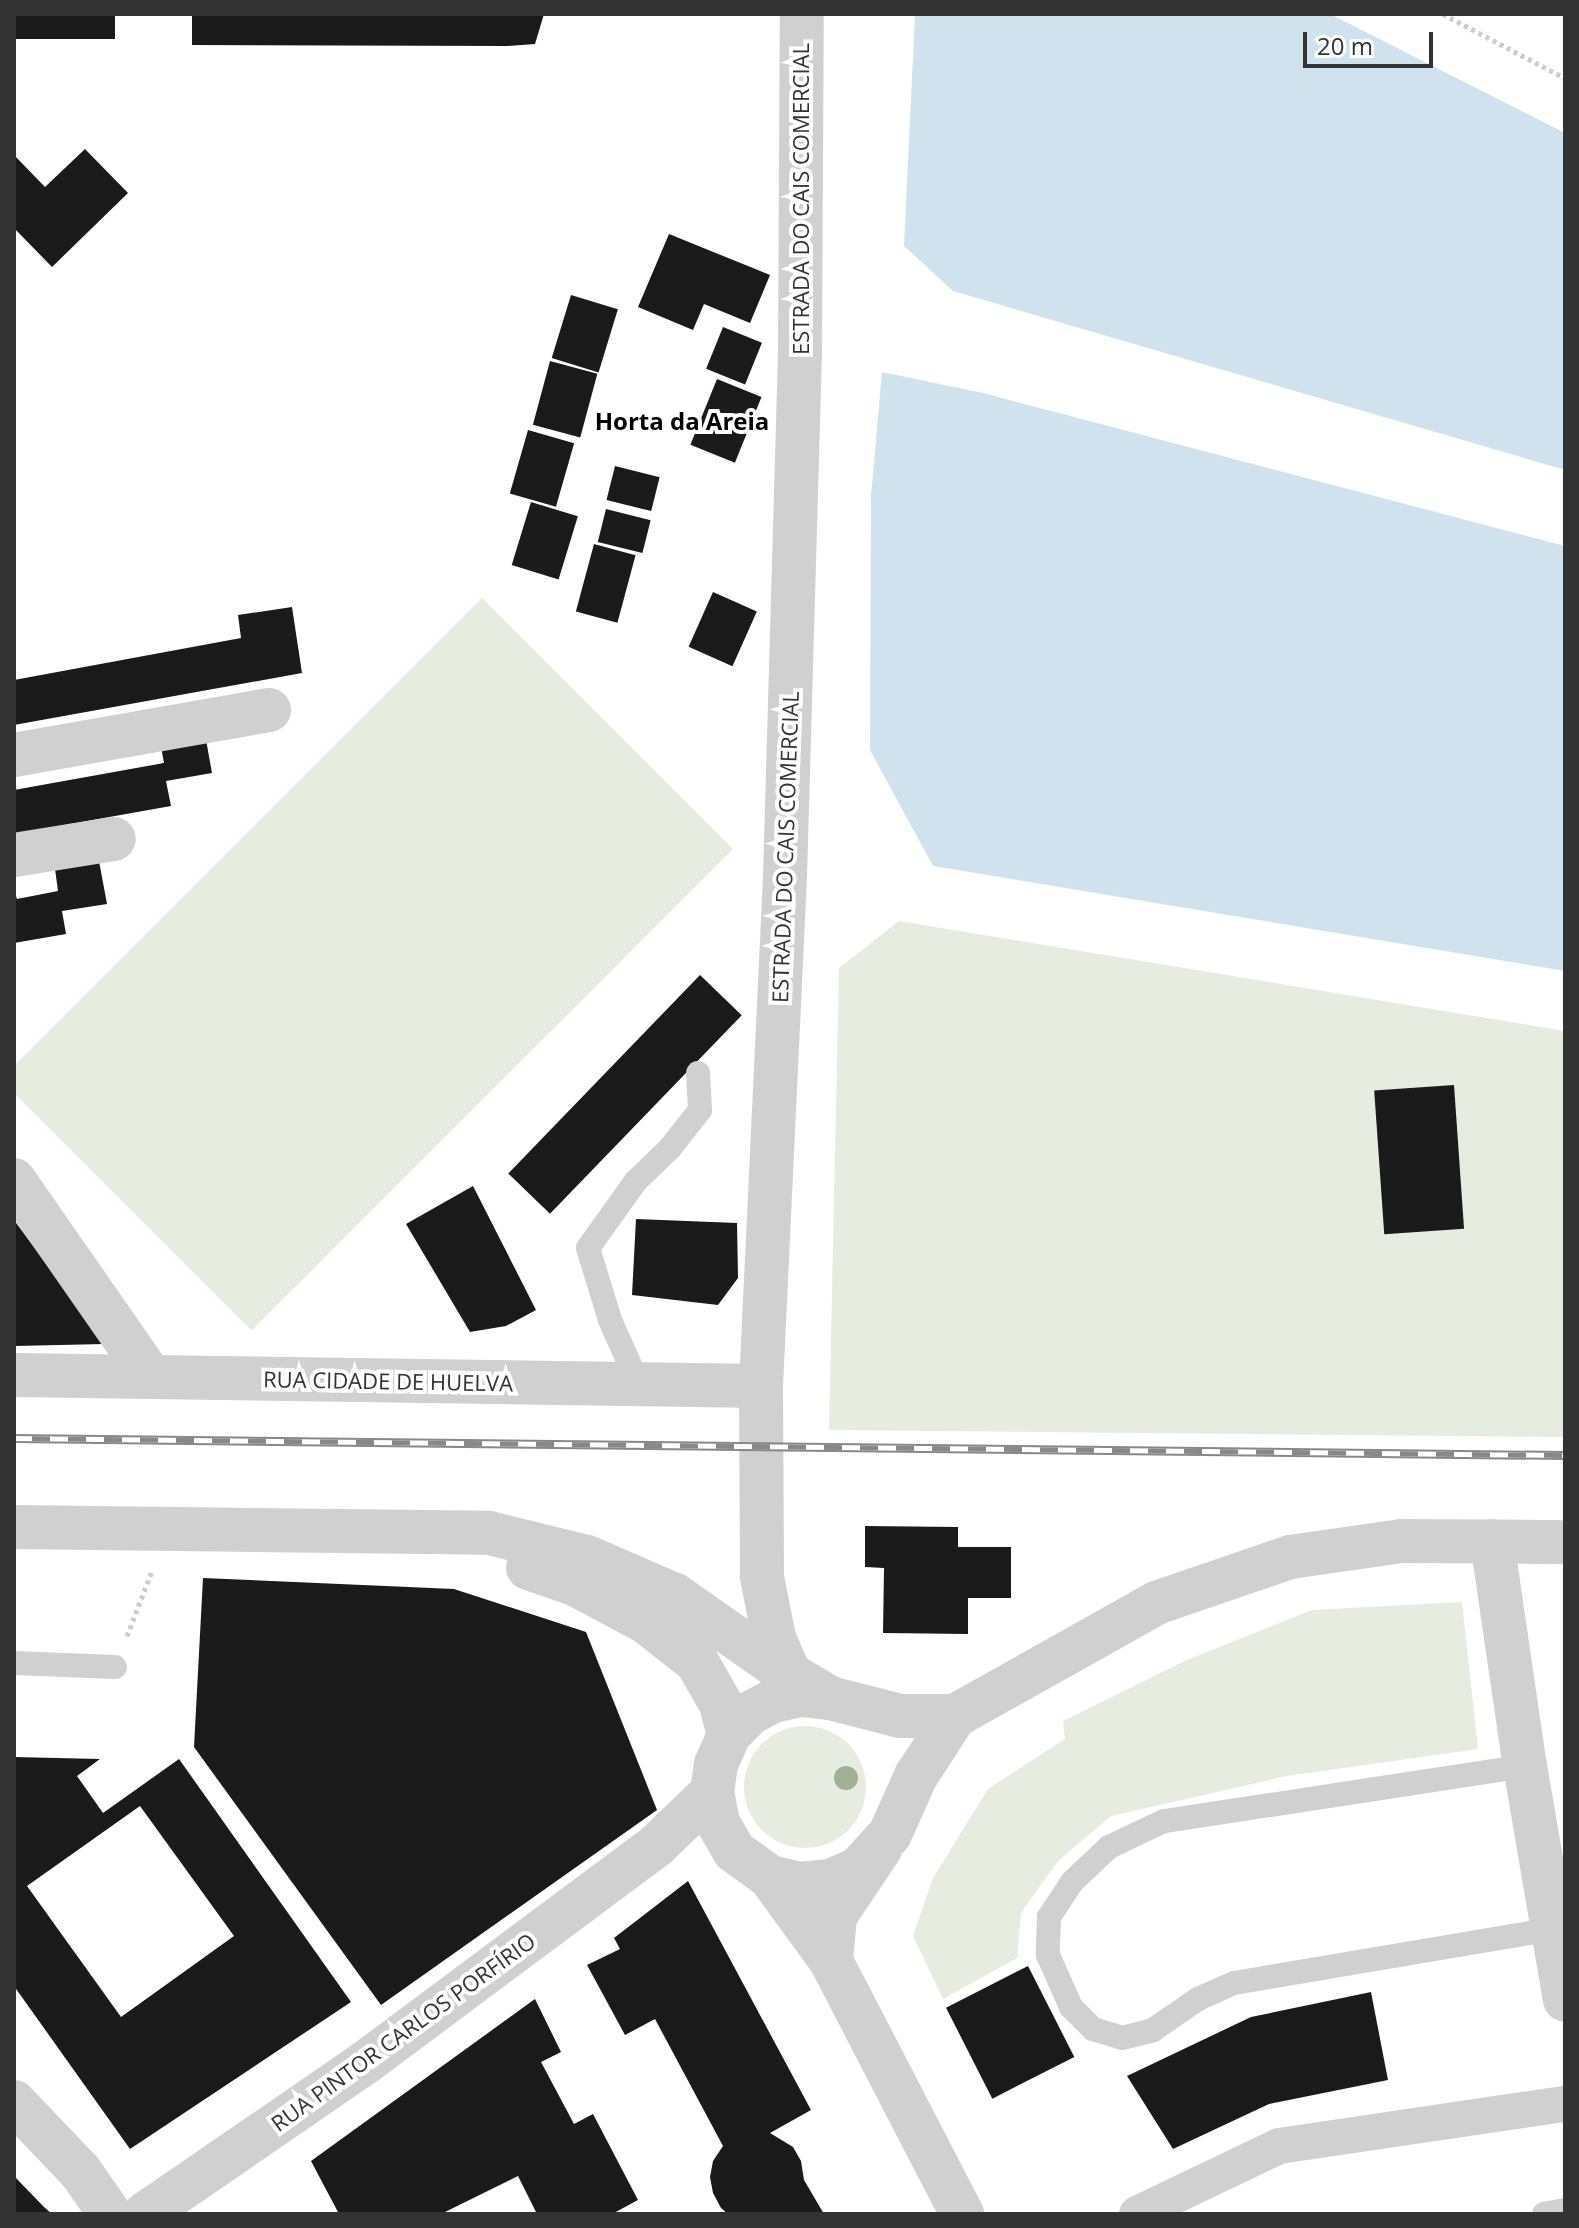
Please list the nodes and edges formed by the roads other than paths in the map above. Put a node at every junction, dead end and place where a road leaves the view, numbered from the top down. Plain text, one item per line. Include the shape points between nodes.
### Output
1 (802, 14) edge
2 (269, 710) dead end
3 (14, 755) edge
4 (114, 839) dead end
5 (14, 855) edge
6 (698, 1073) dead end
7 (14, 1180) edge
8 (14, 1375) edge
9 (150, 1376) junction
10 (638, 1383) junction
11 (761, 1386) junction
12 (14, 1527) edge
13 (378, 1531) junction
14 (1492, 1541) junction
15 (1565, 1542) edge
16 (14, 1663) edge
17 (115, 1667) road end
18 (790, 1675) junction
19 (839, 1701) junction
20 (955, 1716) junction
21 (729, 1735) junction
22 (1525, 1766) junction
23 (712, 1792) junction
24 (889, 1833) junction
25 (657, 1845) junction
26 (764, 1874) junction
27 (1554, 1929) junction
28 (831, 1961) junction
29 (1565, 2000) edge
30 (14, 2102) edge
31 (1565, 2104) edge
32 (80, 2171) junction
33 (193, 2183) junction
34 (1565, 2210) edge
35 (110, 2214) edge
36 (145, 2214) edge
37 (962, 2214) edge
38 (1137, 2214) edge
39 (1544, 2214) edge

1 - 11 street, ESTRADA DO CAIS COMERCIAL via 800,354 785,877
2 - 3 street
4 - 5 street
6 - 10 lane via 700,1110 636,1181 588,1248 610,1320
7 - 9 street
8 - 9 street, RUA CIDADE DE HUELVA
9 - 10 street, RUA CIDADE DE HUELVA
10 - 11 street, RUA CIDADE DE HUELVA
11 - 18 street, ESTRADA DO CAIS COMERCIAL via 762,1577 774,1638
12 - 13 street
13 - 18 street via 489,1533 587,1557 675,1595
13 - 21 street via 482,1552 577,1585 646,1622 697,1662 721,1704
14 - 15 street
14 - 20 street via 1402,1541 1290,1557 1156,1603
14 - 22 street
16 - 17 lane
18 - 19 street
19 - 20 street via 900,1716
19 - 21 street via 801,1695 773,1701 749,1714
19 - 24 street via 871,1719 898,1765 901,1792
20 - 24 street via 916,1776
21 - 23 street via 716,1764
22 - 27 street
22 - 27 lane via 1164,1821 1109,1847 1072,1882 1049,1917 1048,1955 1071,2007 1093,2029 1122,2038 1153,2030 1198,1999 1234,1983
23 - 25 street, RUA PINTOR CARLOS PORFÍRIO
23 - 26 street via 718,1823 734,1851
24 - 26 street via 858,1869 830,1881 800,1884
24 - 28 street via 835,1916
25 - 26 street via 684,1840
25 - 33 street, RUA PINTOR CARLOS PORFÍRIO via 366,2062
26 - 28 street
27 - 29 street
28 - 37 street
30 - 32 street
31 - 38 street via 1279,2146
32 - 33 street via 144,2197
32 - 35 street
33 - 36 street, RUA PINTOR CARLOS PORFÍRIO
34 - 39 lane

